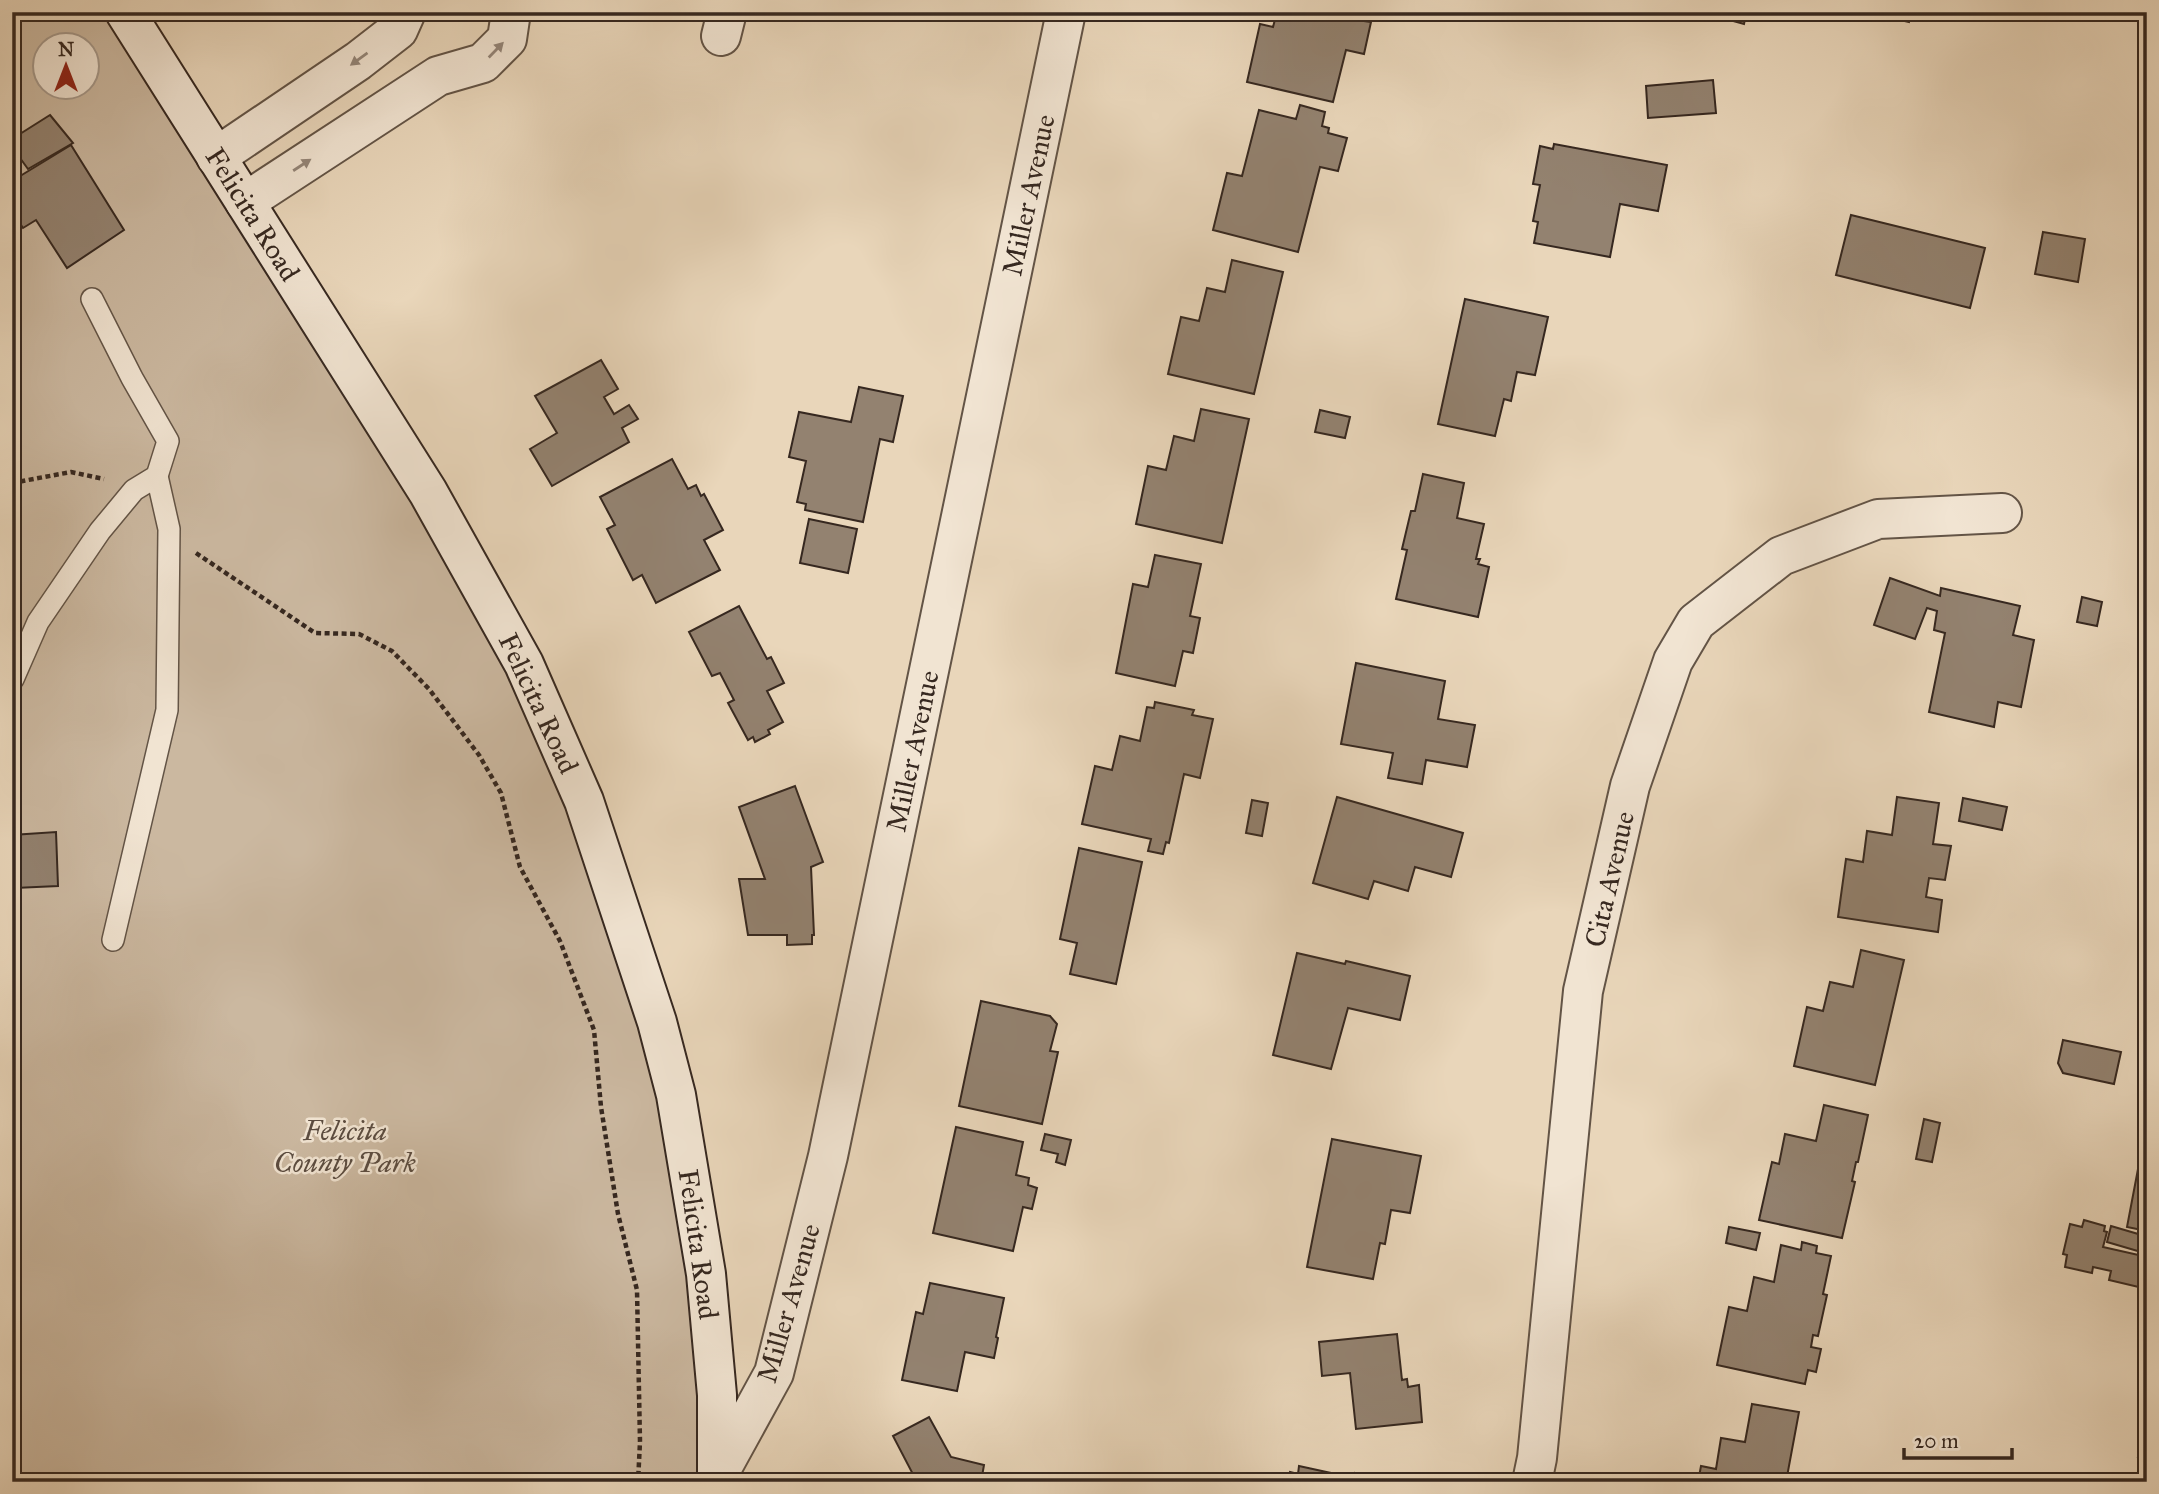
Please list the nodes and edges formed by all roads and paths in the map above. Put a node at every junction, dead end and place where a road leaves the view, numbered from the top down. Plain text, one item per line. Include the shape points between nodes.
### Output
1 (125, 12) edge
2 (406, 12) edge
3 (511, 12) edge
4 (1066, 12) edge
5 (216, 157) junction
6 (245, 202) junction
7 (92, 299) dead end
8 (158, 476) junction
9 (12, 483) edge
10 (134, 490) junction
11 (2002, 513) dead end
12 (169, 529) junction
13 (13, 679) edge
14 (113, 940) dead end
15 (718, 1479) edge
16 (638, 1482) edge
17 (1532, 1482) edge

1 - 5 street, Felicita Road
2 -> 5 street via 398,30 358,61
6 -> 3 street via 438,75 483,64 507,39
4 - 15 street, Miller Avenue via 828,1156 774,1373
5 - 6 street, Felicita Road
6 - 15 street, Felicita Road via 434,503 524,664 584,801 657,1022 678,1107 706,1274 717,1395
7 - 8 lane via 168,441
8 - 10 lane
8 - 12 lane
9 - 10 path via 71,472
10 - 13 lane via 38,622
11 - 17 street, Cita Avenue via 1878,519 1781,556 1696,622 1673,661 1630,786 1583,991
12 - 14 lane via 167,710
12 - 16 path via 192,550 315,633 359,634 392,650 429,689 479,755 501,793 520,867 560,941 594,1030 618,1214 637,1290

